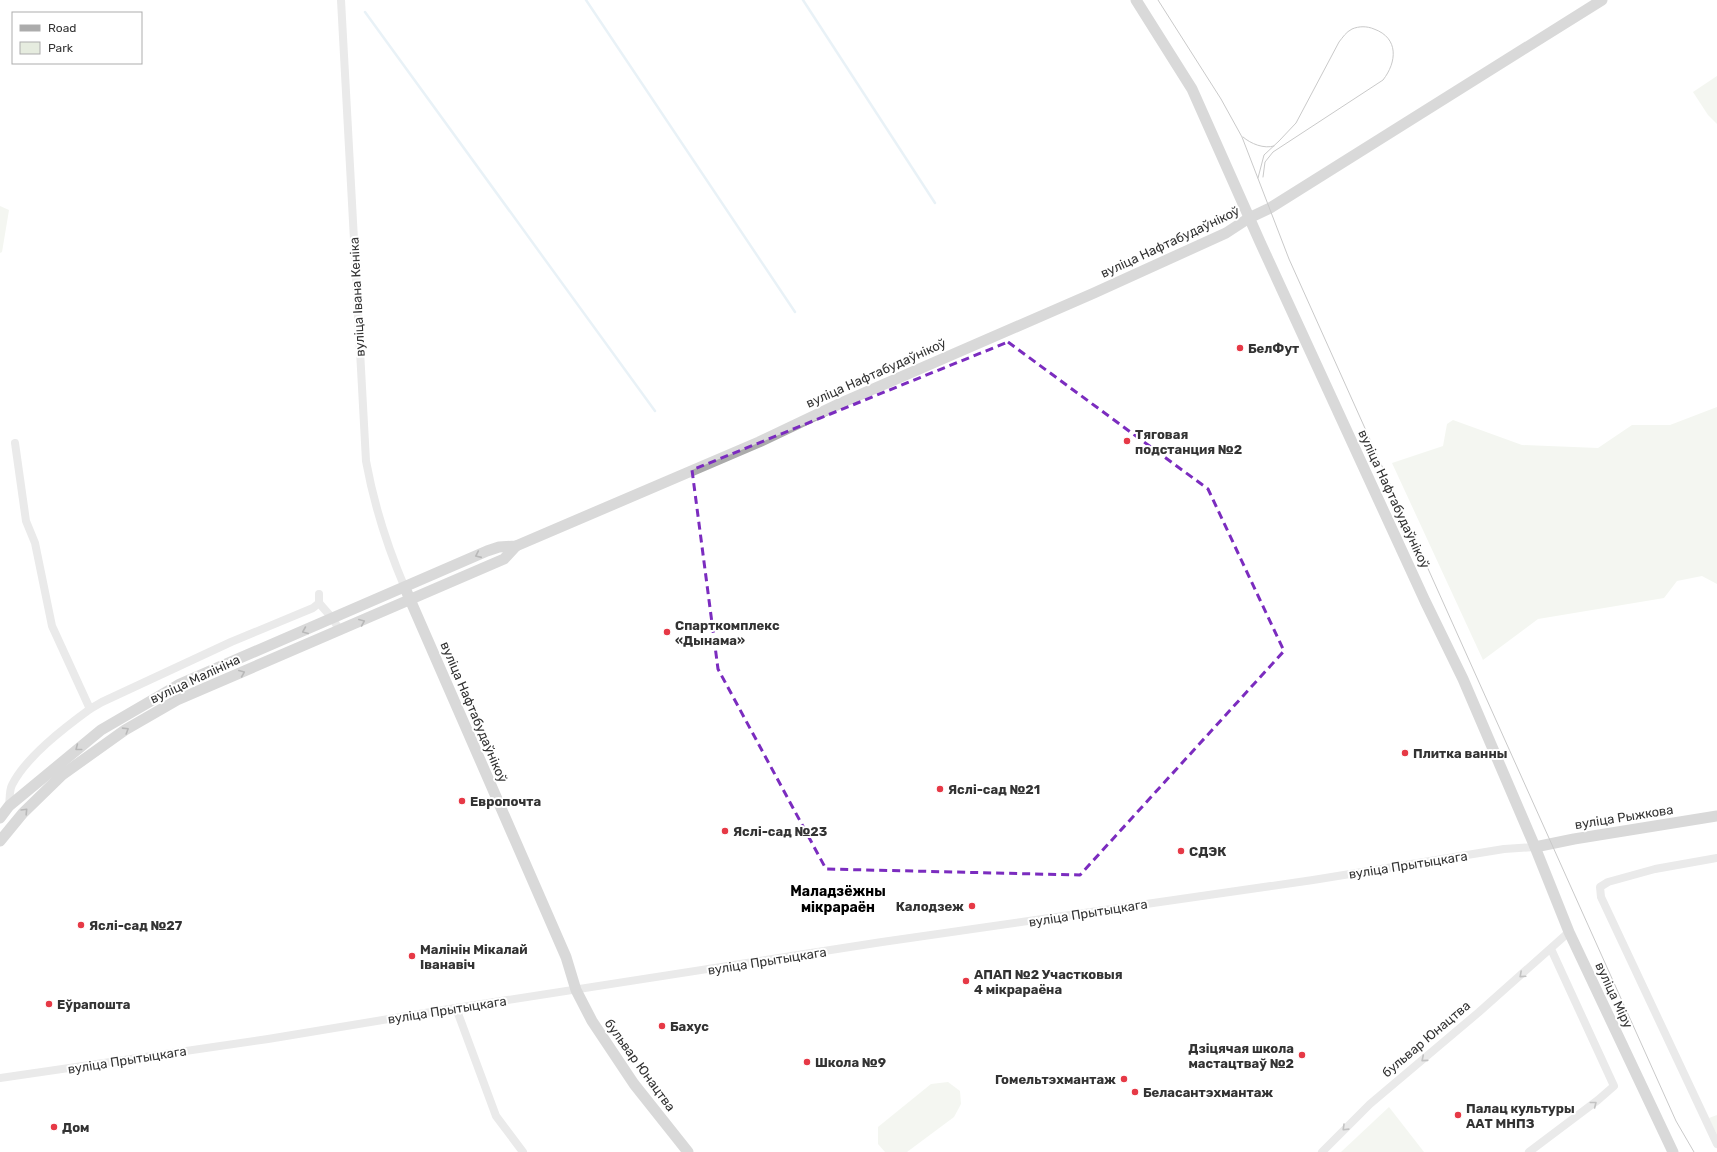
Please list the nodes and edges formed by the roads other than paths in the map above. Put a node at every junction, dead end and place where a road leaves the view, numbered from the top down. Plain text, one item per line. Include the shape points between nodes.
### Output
1 (341, 0) edge
2 (1136, 0) edge
3 (1602, 0) edge
4 (1249, 218) junction
5 (15, 443) dead end
6 (516, 546) junction
7 (405, 588) junction
8 (319, 594) dead end
9 (411, 600) junction
10 (319, 603) junction
11 (333, 618) junction
12 (340, 631) junction
13 (90, 710) junction
14 (9, 806) junction
15 (1717, 816) edge
16 (0, 818) edge
17 (0, 841) edge
18 (1535, 847) junction
19 (1717, 858) edge
20 (1568, 932) junction
21 (1551, 949) junction
22 (576, 990) junction
23 (456, 1008) junction
24 (0, 1078) edge
25 (1717, 1144) edge
26 (523, 1152) edge
27 (688, 1152) edge
28 (1322, 1152) edge
29 (1529, 1152) edge
30 (1673, 1152) edge

1 - 7 street, вуліца Івана Кеніка via 366,461 379,521
2 - 4 main road via 1192,89
3 - 4 main road via 1270,208
4 - 6 main road, вуліца Нафтабудаўнікоў via 1226,233 1094,294 841,402 752,445
4 - 18 main road, вуліца Нафтабудаўнікоў via 1463,679
5 - 13 street via 26,521 35,543 52,626
6 -> 7 main road, вуліца Нафтабудаўнікоў via 494,548
6 - 9 main road, вуліца Нафтабудаўнікоў via 497,562
7 - 9 main road, вуліца Нафтабудаўнікоў
7 - 11 main road, вуліца Малініна
8 - 10 street
12 -> 9 main road, вуліца Малініна
9 - 22 main road, вуліца Нафтабудаўнікоў via 566,957
10 - 11 street
10 - 13 street, вуліца Малініна via 313,608 230,642
11 - 12 street
11 -> 14 main road, вуліца Малініна via 180,684 101,730
17 -> 12 main road, вуліца Малініна via 23,813 62,775 125,730 177,700
13 - 14 street, вуліца Малініна via 66,727 26,764 11,786
14 - 16 main road, вуліца Малініна
15 - 18 main road, вуліца Рыжкова
18 - 20 main road, вуліца Міру
18 - 22 street, вуліца Прытыцкага via 1504,849
19 - 25 street via 1655,869 1608,882 1600,887 1600,897
20 - 21 street, бульвар Юнацтва
20 - 30 main road, вуліца Міру
21 -> 28 street, бульвар Юнацтва via 1370,1104
29 -> 21 street via 1614,1086
22 - 23 street, вуліца Прытыцкага
22 - 27 main road, бульвар Юнацтва via 592,1021 634,1084
23 - 24 street, вуліца Прытыцкага via 268,1039
23 - 26 street via 496,1116

